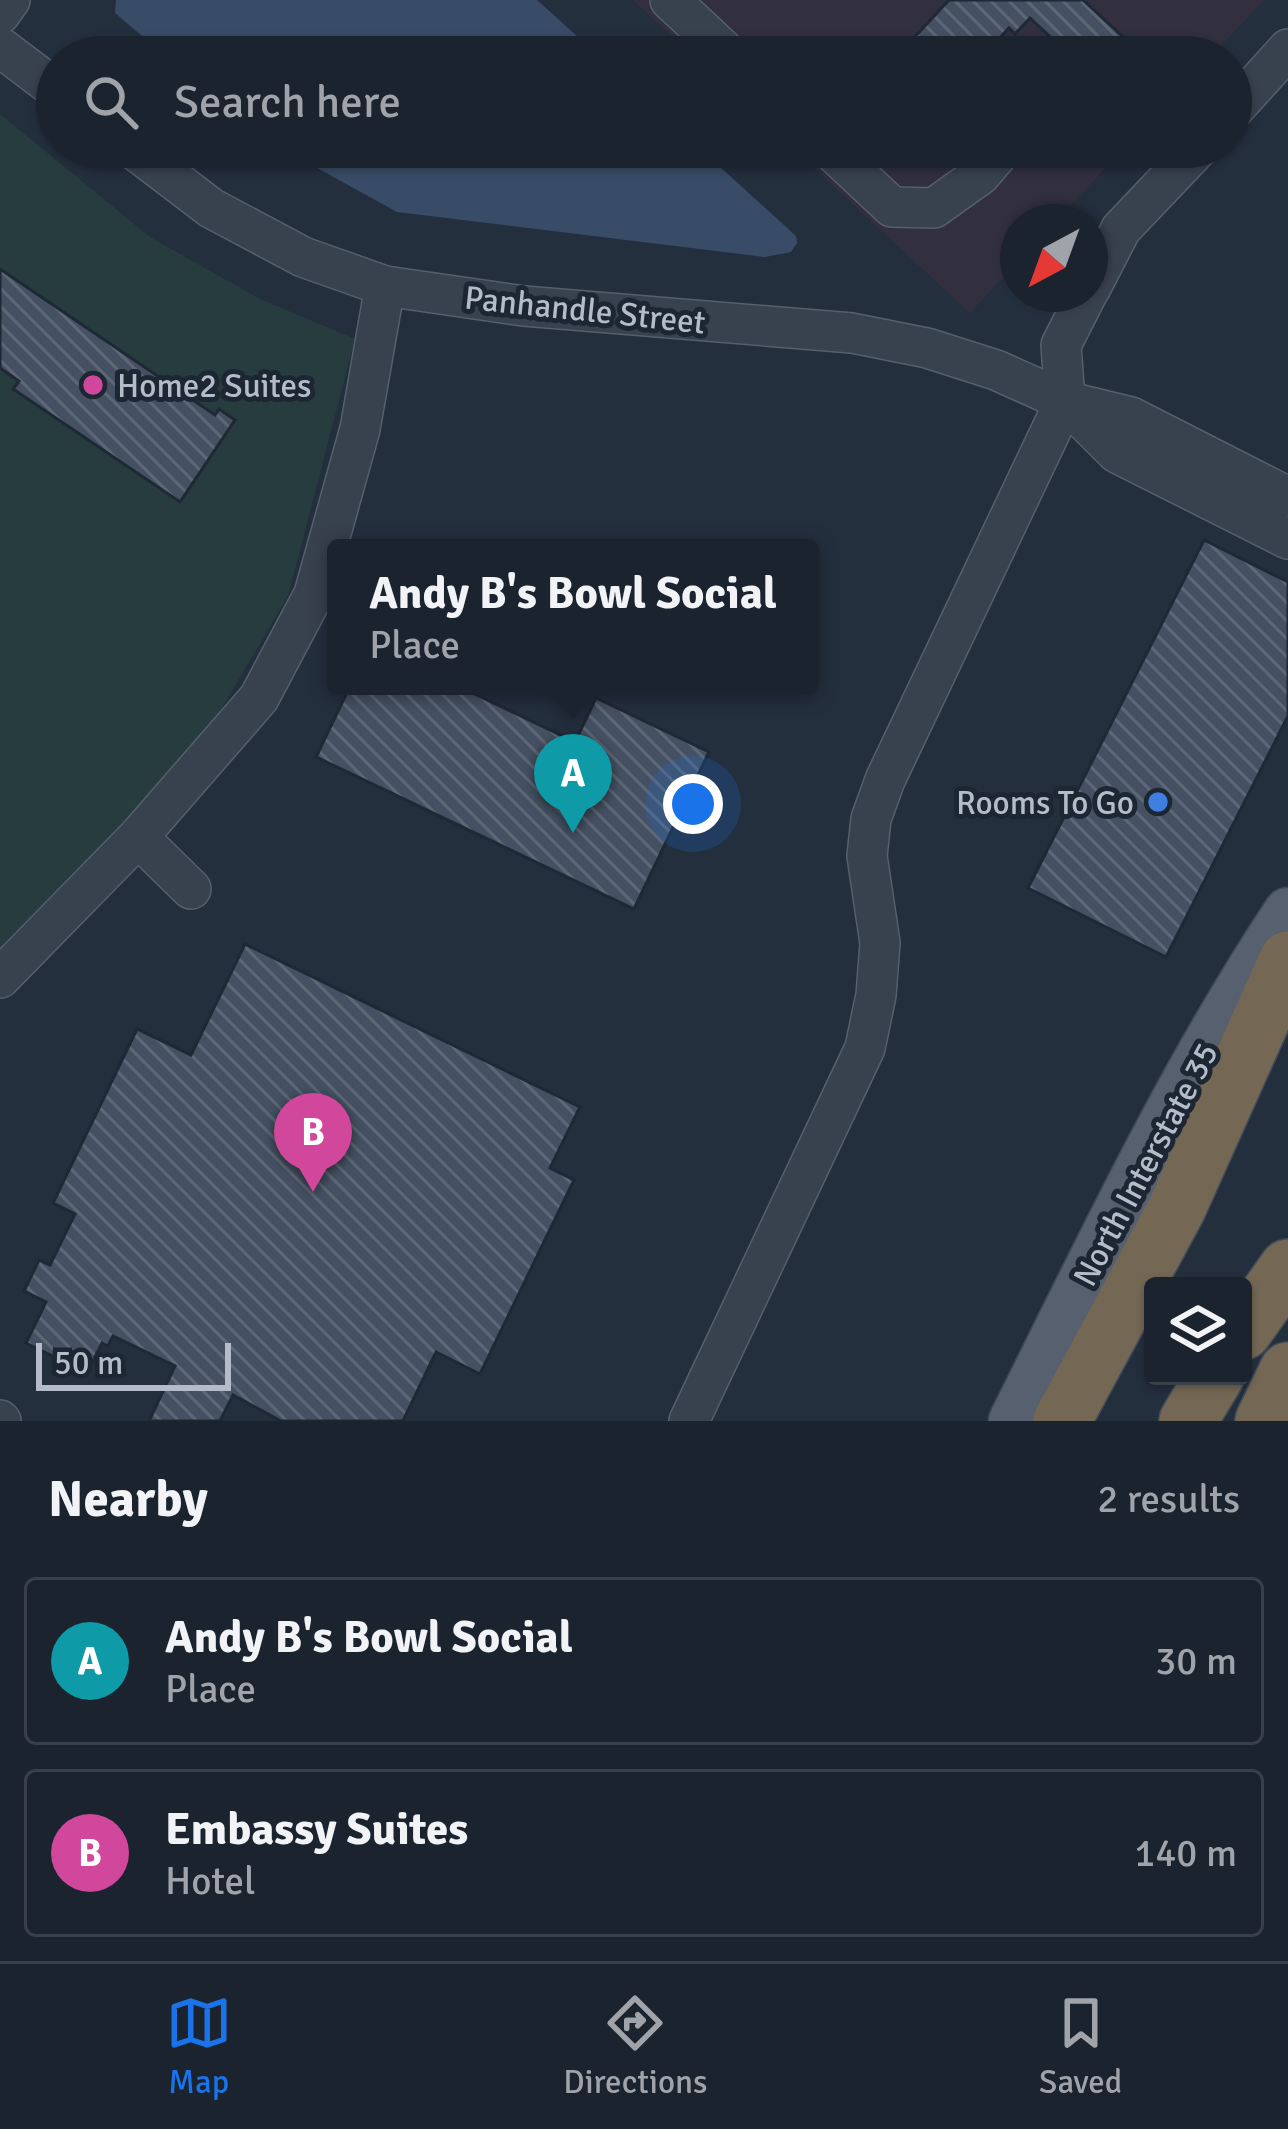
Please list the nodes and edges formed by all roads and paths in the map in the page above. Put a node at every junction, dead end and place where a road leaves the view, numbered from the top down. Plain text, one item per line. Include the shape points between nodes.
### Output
1 (10, 0) edge
2 (670, 0) edge
3 (0, 14) edge
4 (709, 36) edge
5 (0, 46) edge
6 (1288, 49) edge
7 (36, 74) edge
8 (1252, 89) edge
9 (159, 168) edge
10 (850, 168) edge
11 (986, 168) edge
12 (1179, 168) edge
13 (1108, 254) edge
14 (385, 286) junction
15 (1078, 312) edge
16 (1065, 400) junction
17 (1286, 490) edge
18 (329, 539) edge
19 (1288, 539) edge
20 (327, 547) edge
21 (138, 837) junction
22 (191, 889) dead end
23 (1288, 912) edge
24 (1288, 960) edge
25 (0, 978) edge
26 (1288, 1268) edge
27 (1252, 1318) edge
28 (1288, 1371) edge
29 (1210, 1385) edge
30 (688, 1421) edge
31 (1013, 1421) edge
32 (1062, 1421) edge
33 (1188, 1421) edge
34 (1264, 1421) edge

1 - 3 street
2 - 4 street
5 - 7 street
6 - 8 street
9 - 14 street, Panhandle Street via 211,208 303,257
10 - 11 street via 892,207 934,208
12 - 13 street
14 - 16 street, Panhandle Street via 852,333 927,348
14 - 18 street via 360,428
15 - 16 street via 1061,345
16 - 17 street, Panhandle Street via 1131,417
16 - 19 street, Panhandle Street via 1118,453
16 - 30 street via 885,780 867,856 880,943 865,1048
20 - 21 street via 314,594 259,698
21 - 22 street
21 - 25 street
23 - 31 main road, North Interstate 35 via 1160,1128
24 - 32 highway via 1177,1208
26 - 27 highway
28 - 34 highway
29 - 33 highway

